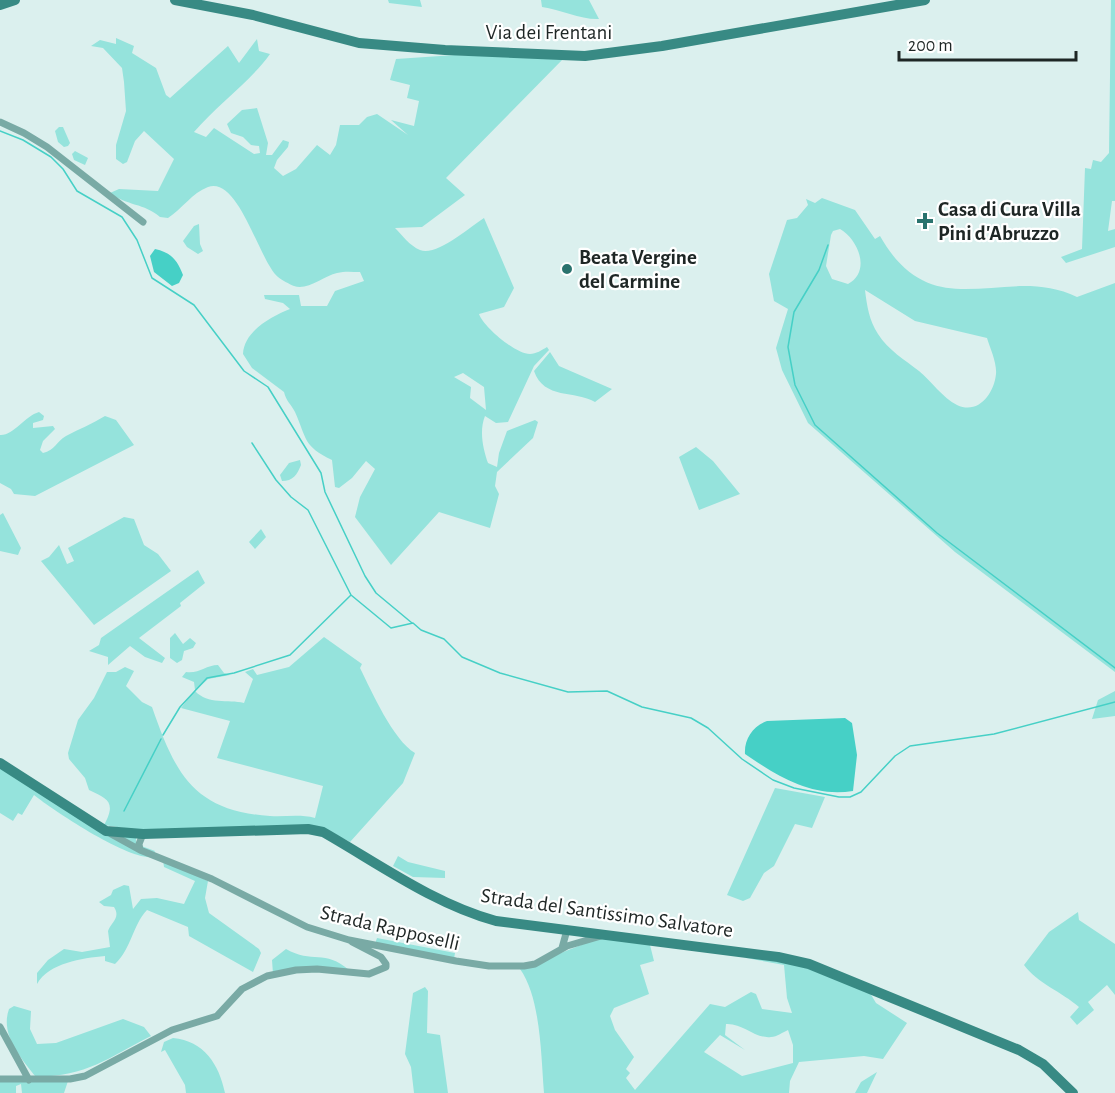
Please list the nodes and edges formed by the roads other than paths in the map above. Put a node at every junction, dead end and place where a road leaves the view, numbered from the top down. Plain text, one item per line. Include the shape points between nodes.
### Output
1 (15, 0) edge
2 (175, 0) edge
3 (925, 0) edge
4 (0, 5) edge
5 (0, 122) edge
6 (143, 222) dead end
7 (0, 763) edge
8 (106, 831) junction
9 (143, 834) junction
10 (140, 850) junction
11 (567, 930) junction
12 (606, 935) junction
13 (349, 940) junction
14 (562, 948) junction
15 (0, 1027) edge
16 (0, 1079) edge
17 (29, 1080) junction
18 (1073, 1093) edge

1 - 4 street
2 - 3 street, Via dei Frentani via 254,15 359,43 585,56
5 - 6 street via 47,147
7 - 8 street, Strada del Santissimo Salvatore
8 - 9 street, Strada del Santissimo Salvatore
8 - 10 street, Strada Rapposelli
9 - 10 street
9 - 11 street, Strada del Santissimo Salvatore via 308,829 324,832 474,915
10 - 13 street, Strada Rapposelli via 212,879 308,927
11 - 12 street, Strada del Santissimo Salvatore
11 - 14 street
12 - 14 street, Strada Rapposelli
12 - 18 street, Strada del Santissimo Salvatore via 809,964 1019,1050 1043,1064
13 - 14 street, Strada Rapposelli via 507,967 535,964
13 - 17 street via 381,957 386,967 360,975 317,969 267,976 242,989 217,1016 172,1030 100,1070 70,1079
15 - 17 street
16 - 17 street

